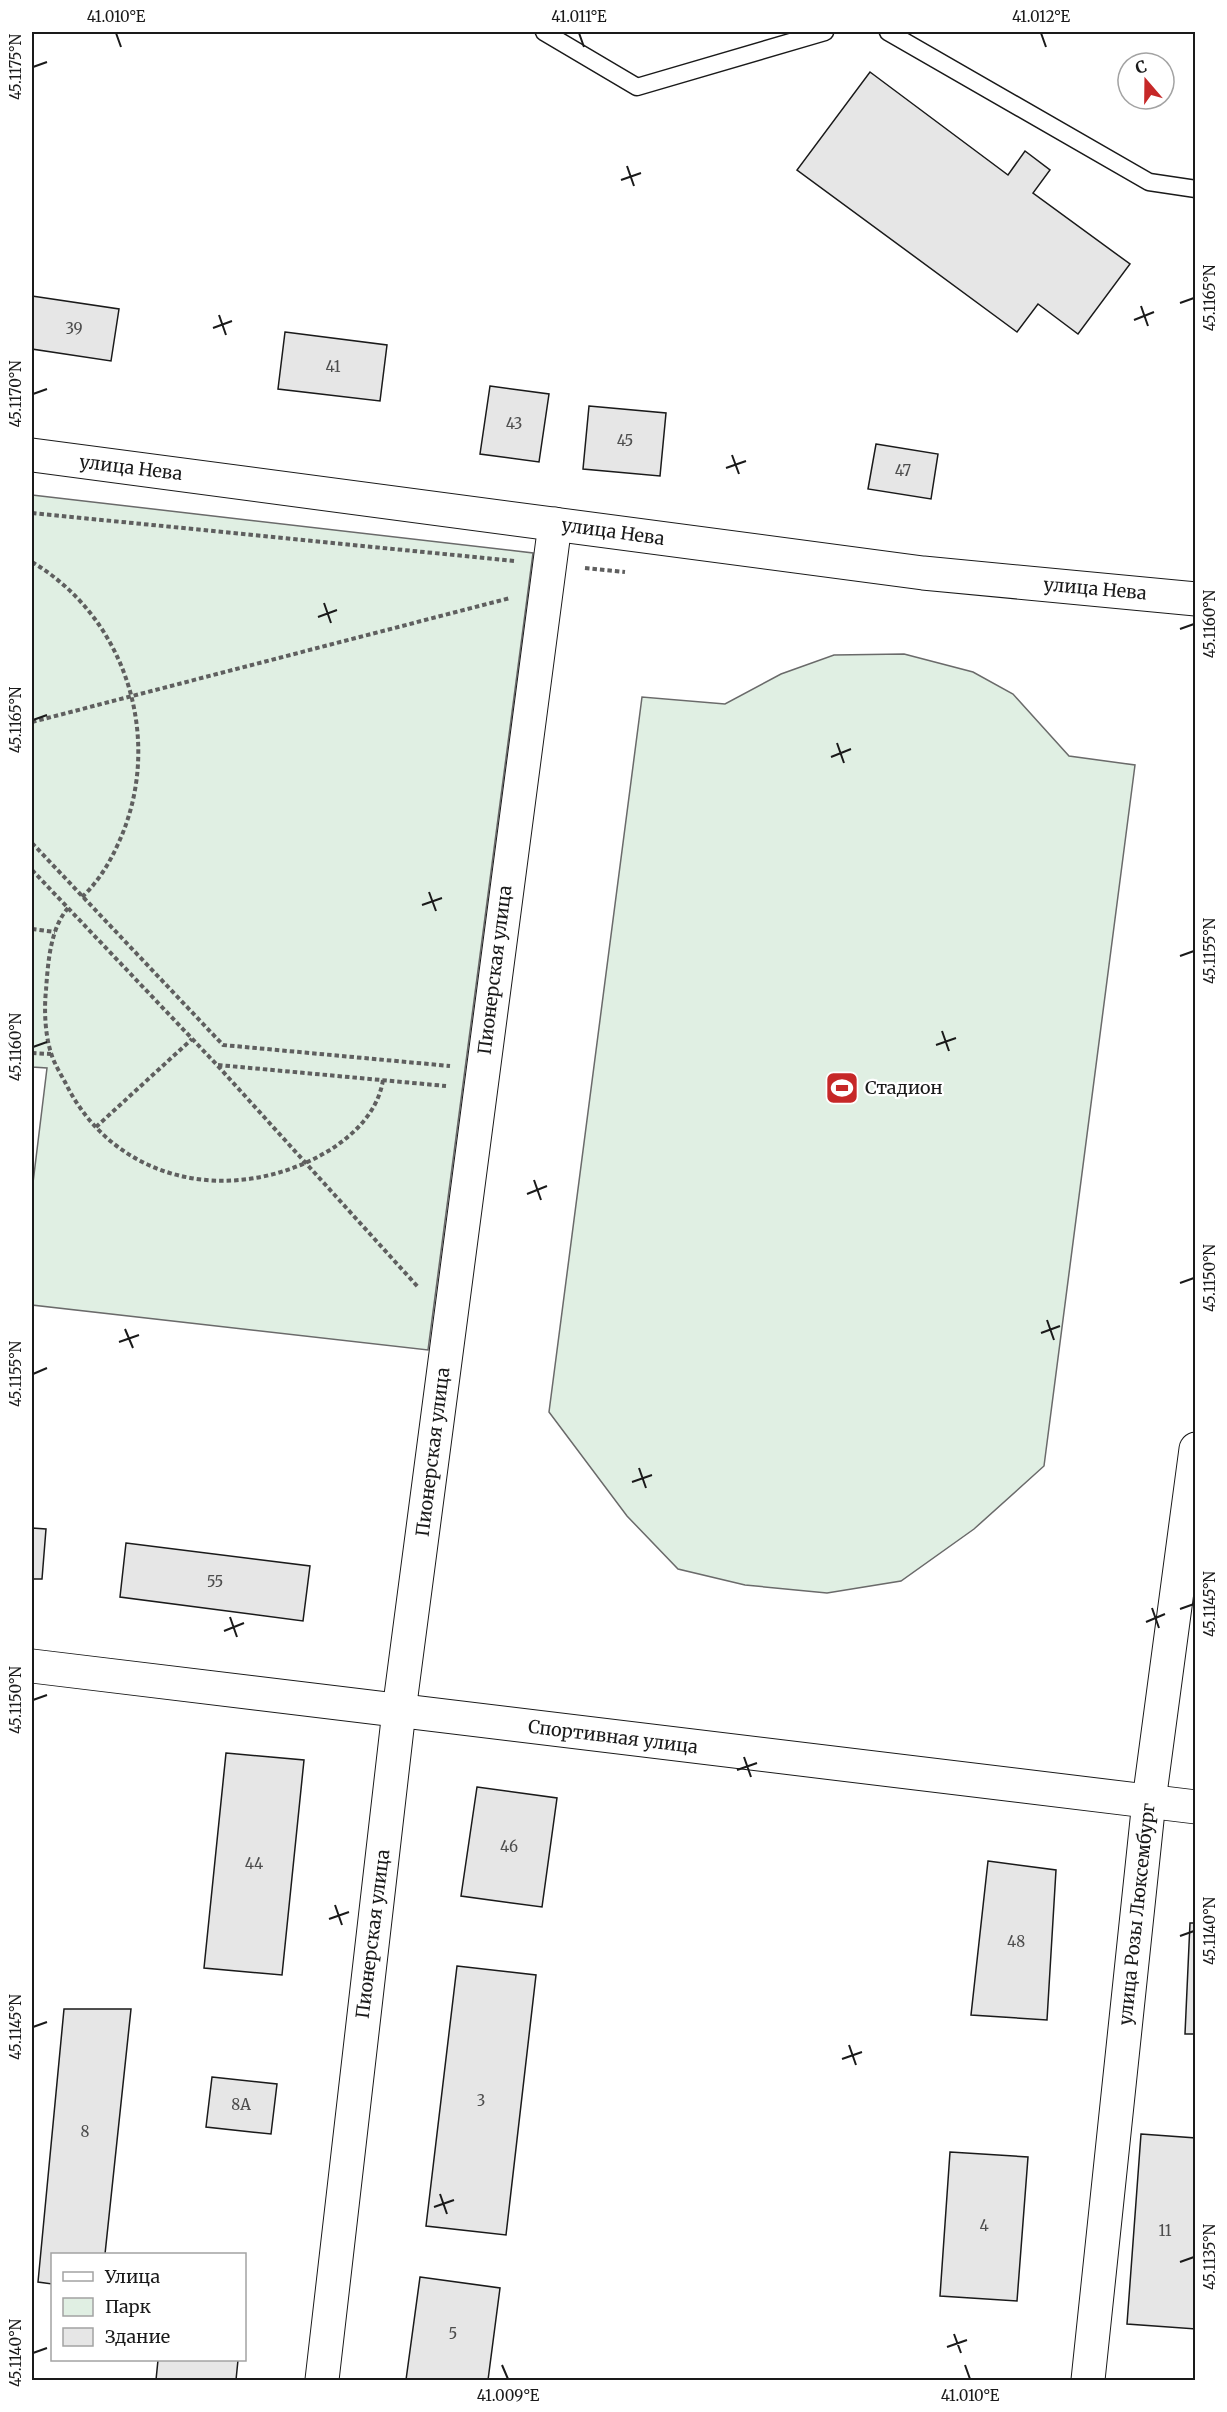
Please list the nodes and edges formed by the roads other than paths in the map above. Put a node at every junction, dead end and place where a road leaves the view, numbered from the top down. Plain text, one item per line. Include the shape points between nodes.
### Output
1 (544, 32) edge
2 (825, 32) edge
3 (888, 32) edge
4 (1196, 189) edge
5 (32, 455) edge
6 (555, 524) junction
7 (1196, 599) edge
8 (1196, 1449) edge
9 (32, 1666) edge
10 (399, 1711) junction
11 (1149, 1801) junction
12 (1196, 1807) edge
13 (322, 2380) edge
14 (1088, 2380) edge

1 - 2 lane via 637,87
3 - 4 lane via 1149,182
5 - 6 street, улица Нева
6 - 7 street, улица Нева via 923,573
6 - 10 street, Пионерская улица
8 - 11 street, улица Розы Люксембург
9 - 10 street, Спортивная улица
10 - 11 street, Спортивная улица
10 - 13 street, Пионерская улица
11 - 12 street, Спортивная улица
11 - 14 street, улица Розы Люксембург

